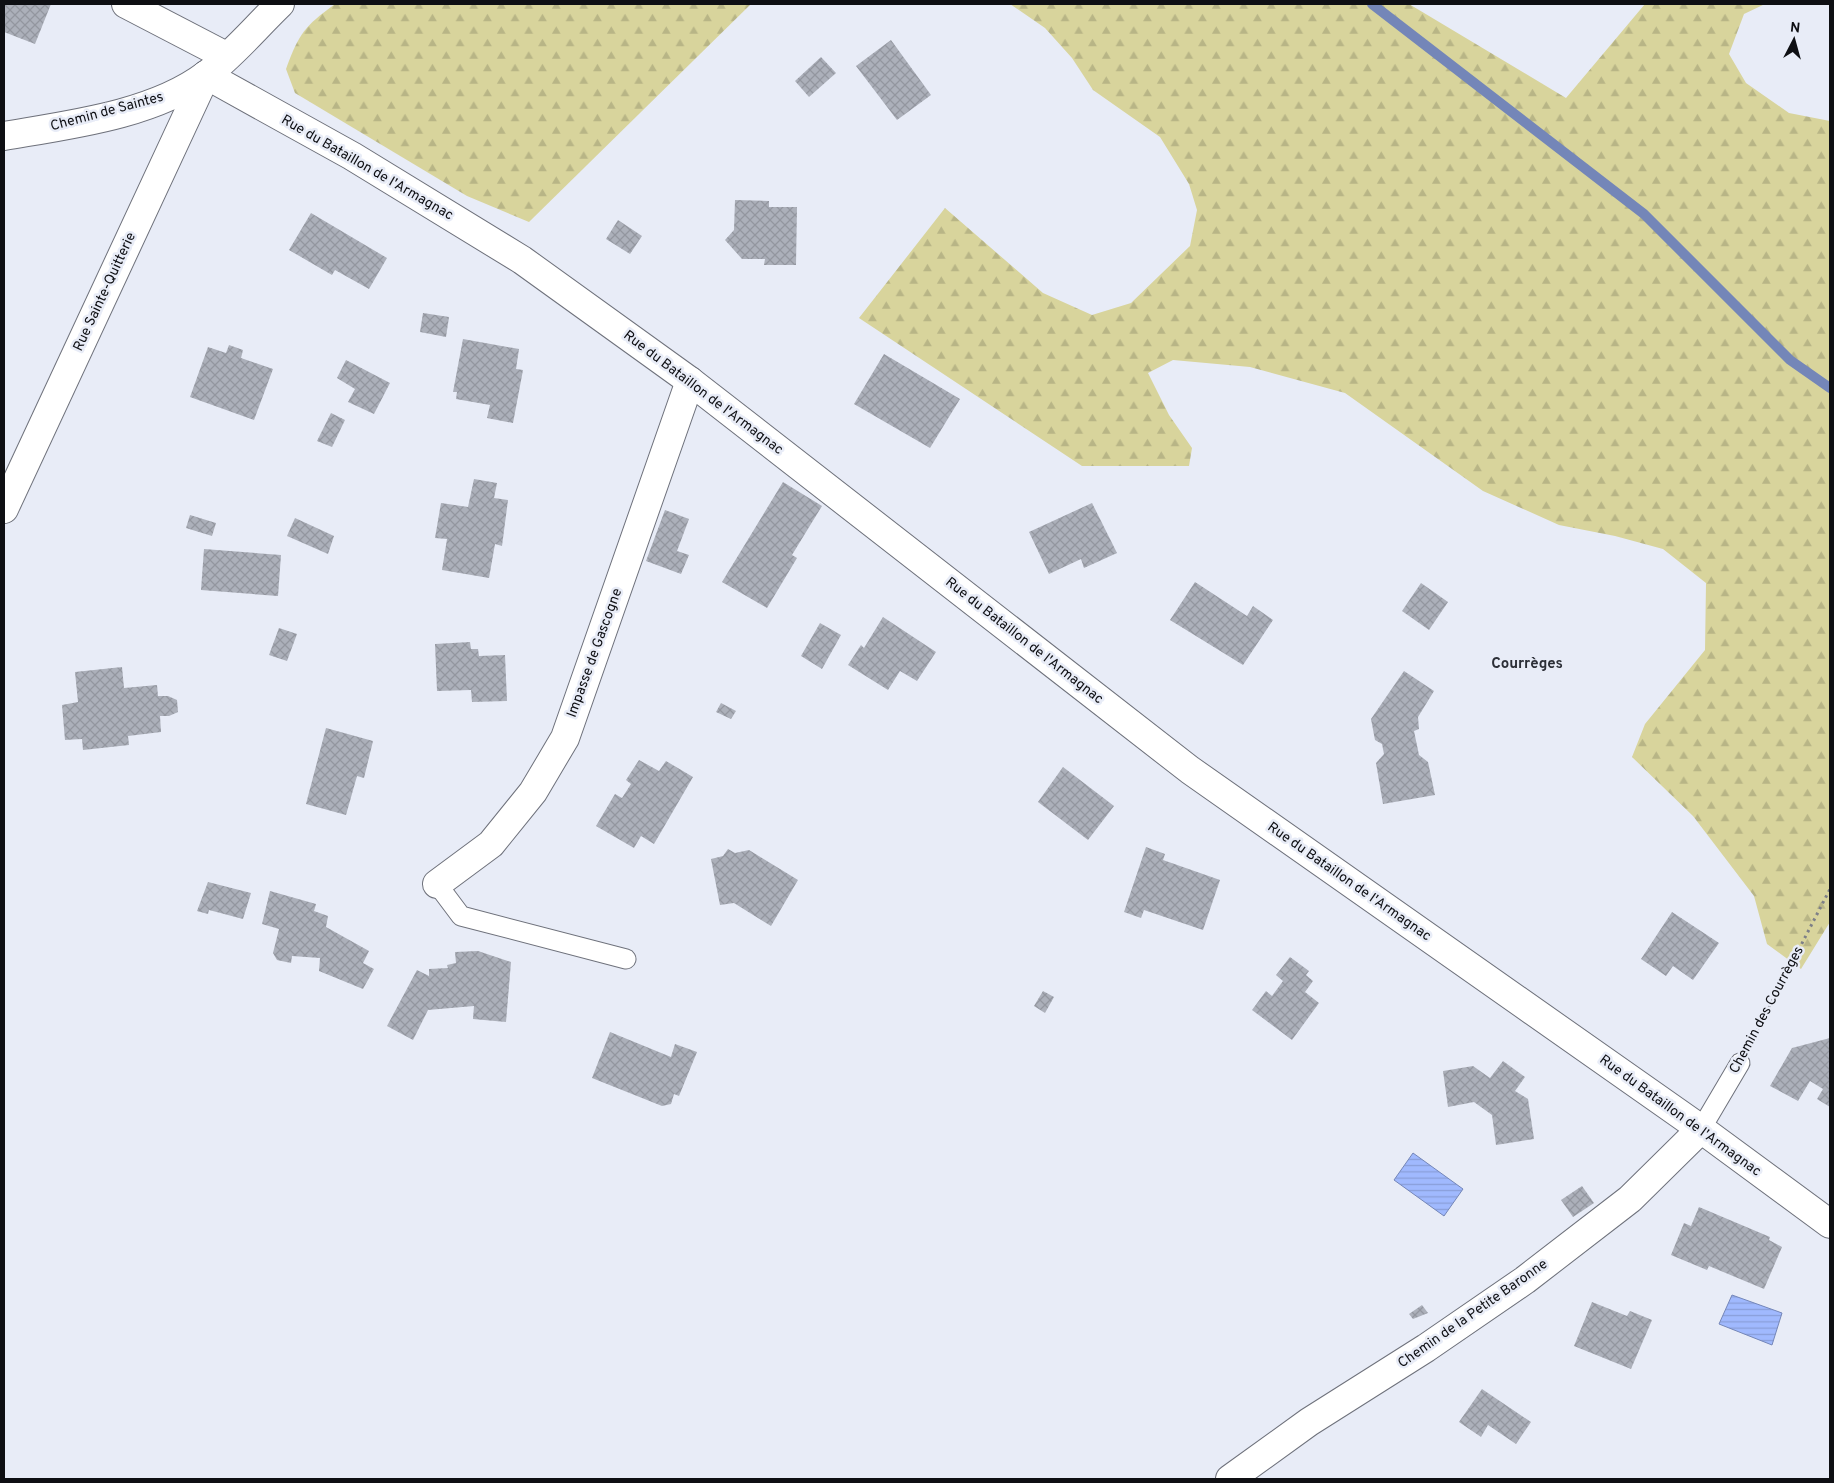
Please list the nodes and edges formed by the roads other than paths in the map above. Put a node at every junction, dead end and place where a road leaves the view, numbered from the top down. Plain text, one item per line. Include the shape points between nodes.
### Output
1 (126, 4) edge
2 (280, 4) edge
3 (226, 56) junction
4 (206, 75) junction
5 (4, 136) edge
6 (690, 381) junction
7 (4, 509) edge
8 (437, 884) joint
9 (626, 959) dead end
10 (1740, 1062) road end
11 (1701, 1129) junction
12 (1830, 1224) edge
13 (1230, 1479) edge

1 - 3 street
2 - 3 street
3 - 4 street
4 - 5 street, Chemin de Saintes via 160,102 76,123
4 - 6 street, Rue du Bataillon de l'Armagnac via 352,156 522,260
4 - 7 street, Rue Sainte-Quitterie
6 - 8 street, Impasse de Gascogne via 565,738 533,792 491,844
6 - 11 street, Rue du Bataillon de l'Armagnac via 1190,770
8 - 9 lane via 461,916
10 - 11 lane, Chemin des Courrèges
11 - 12 street, Rue du Bataillon de l'Armagnac
11 - 13 street, Chemin de la Petite Baronne via 1630,1199 1526,1280 1309,1422

